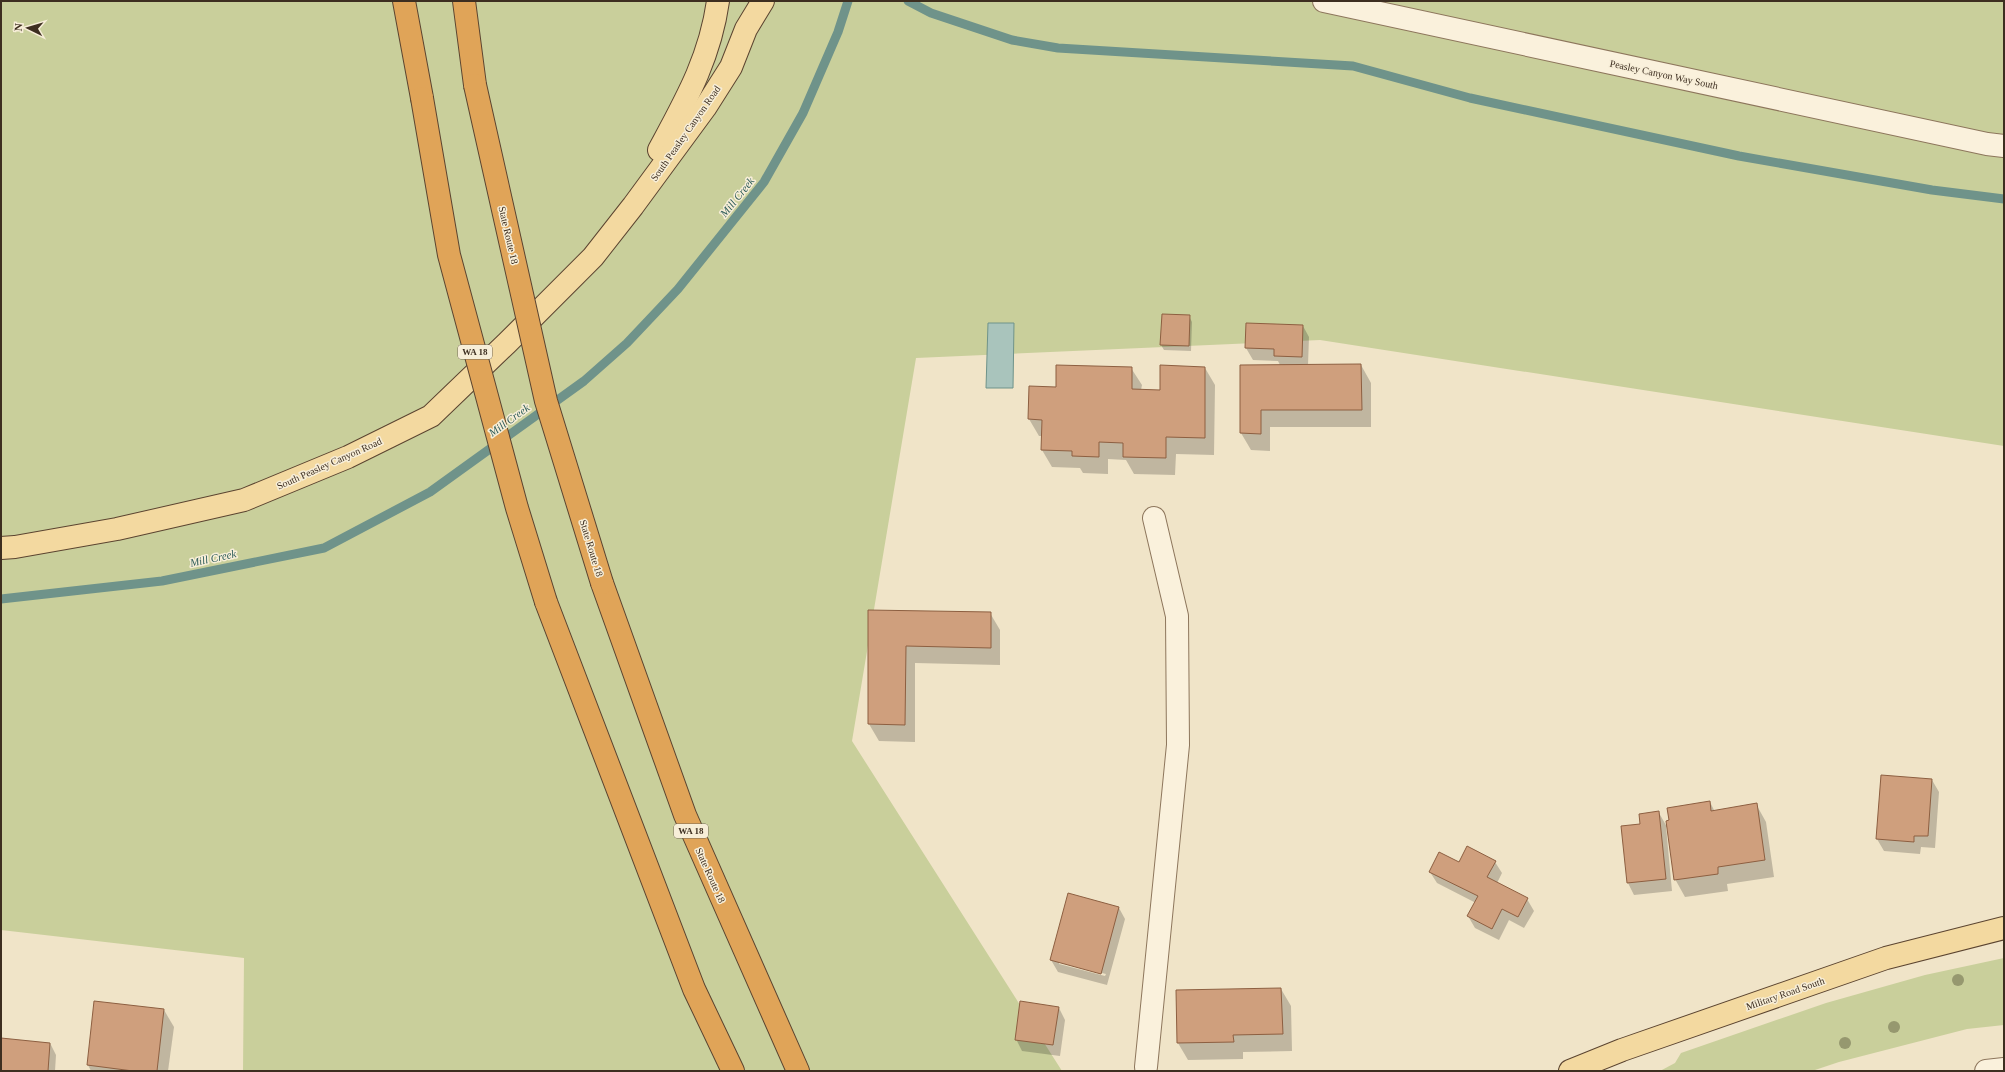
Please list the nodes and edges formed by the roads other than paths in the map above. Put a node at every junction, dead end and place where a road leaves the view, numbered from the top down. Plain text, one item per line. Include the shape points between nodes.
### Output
1 (404, 1) edge
2 (464, 1) edge
3 (718, 1) edge
4 (763, 1) edge
5 (1324, 1) edge
6 (2004, 146) edge
7 (594, 256) junction
8 (1154, 518) dead end
9 (1, 548) edge
10 (2004, 928) edge
11 (2004, 1069) edge
12 (1147, 1070) edge
13 (732, 1071) edge
14 (798, 1071) edge
15 (1571, 1071) edge
16 (1986, 1071) edge

1 - 13 highway, WA 18, bridge via 449,254 517,508 546,602 694,989
2 - 14 highway, State Route 18 / WA 18, bridge via 475,85 546,401 602,583 684,815
3 - 7 main road, South Peasley Canyon Road via 714,29 703,64 688,97
4 - 7 main road, South Peasley Canyon Road via 746,30 731,67 705,108
5 - 6 street, Peasley Canyon Way South
7 - 9 main road, South Peasley Canyon Road via 431,416 348,457 244,500 117,529
8 - 12 street via 1177,616 1178,753
10 - 15 main road, Military Road South via 1886,958 1630,1047
11 - 16 street

